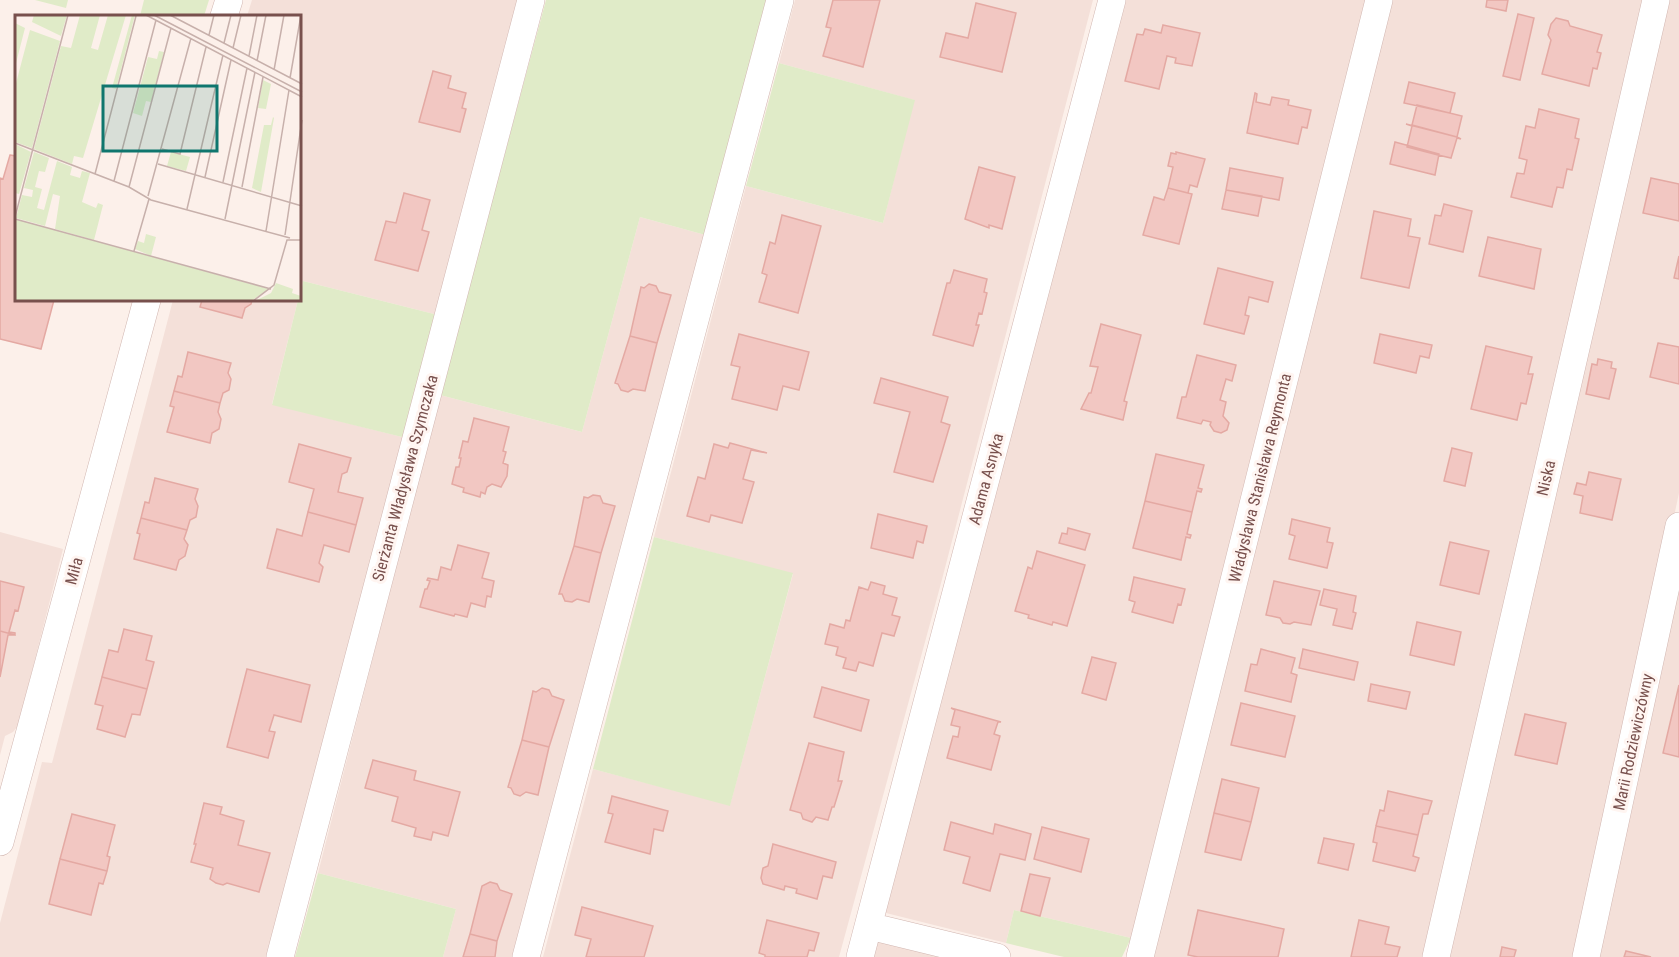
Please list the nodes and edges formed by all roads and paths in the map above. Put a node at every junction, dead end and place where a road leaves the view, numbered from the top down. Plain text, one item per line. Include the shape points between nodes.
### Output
1 (229, 0) edge
2 (531, 0) edge
3 (780, 0) edge
4 (1112, 0) edge
5 (1379, 0) edge
6 (1656, 0) edge
7 (224, 15) edge
8 (146, 302) edge
9 (1679, 526) edge
10 (0, 842) edge
11 (869, 926) junction
12 (280, 957) edge
13 (526, 957) edge
14 (860, 957) edge
15 (997, 957) edge
16 (1140, 957) edge
17 (1436, 957) edge
18 (1586, 957) edge

1 - 7 street
2 - 12 street, Sierżanta Władysława Szymczaka
3 - 13 street
4 - 11 street, Adama Asnyka
5 - 16 street, Władysława Stanisława Reymonta
6 - 17 street, Niska
8 - 10 street, Miła
9 - 18 street, Marii Rodziewiczówny
11 - 14 street, Adama Asnyka
11 - 15 street

